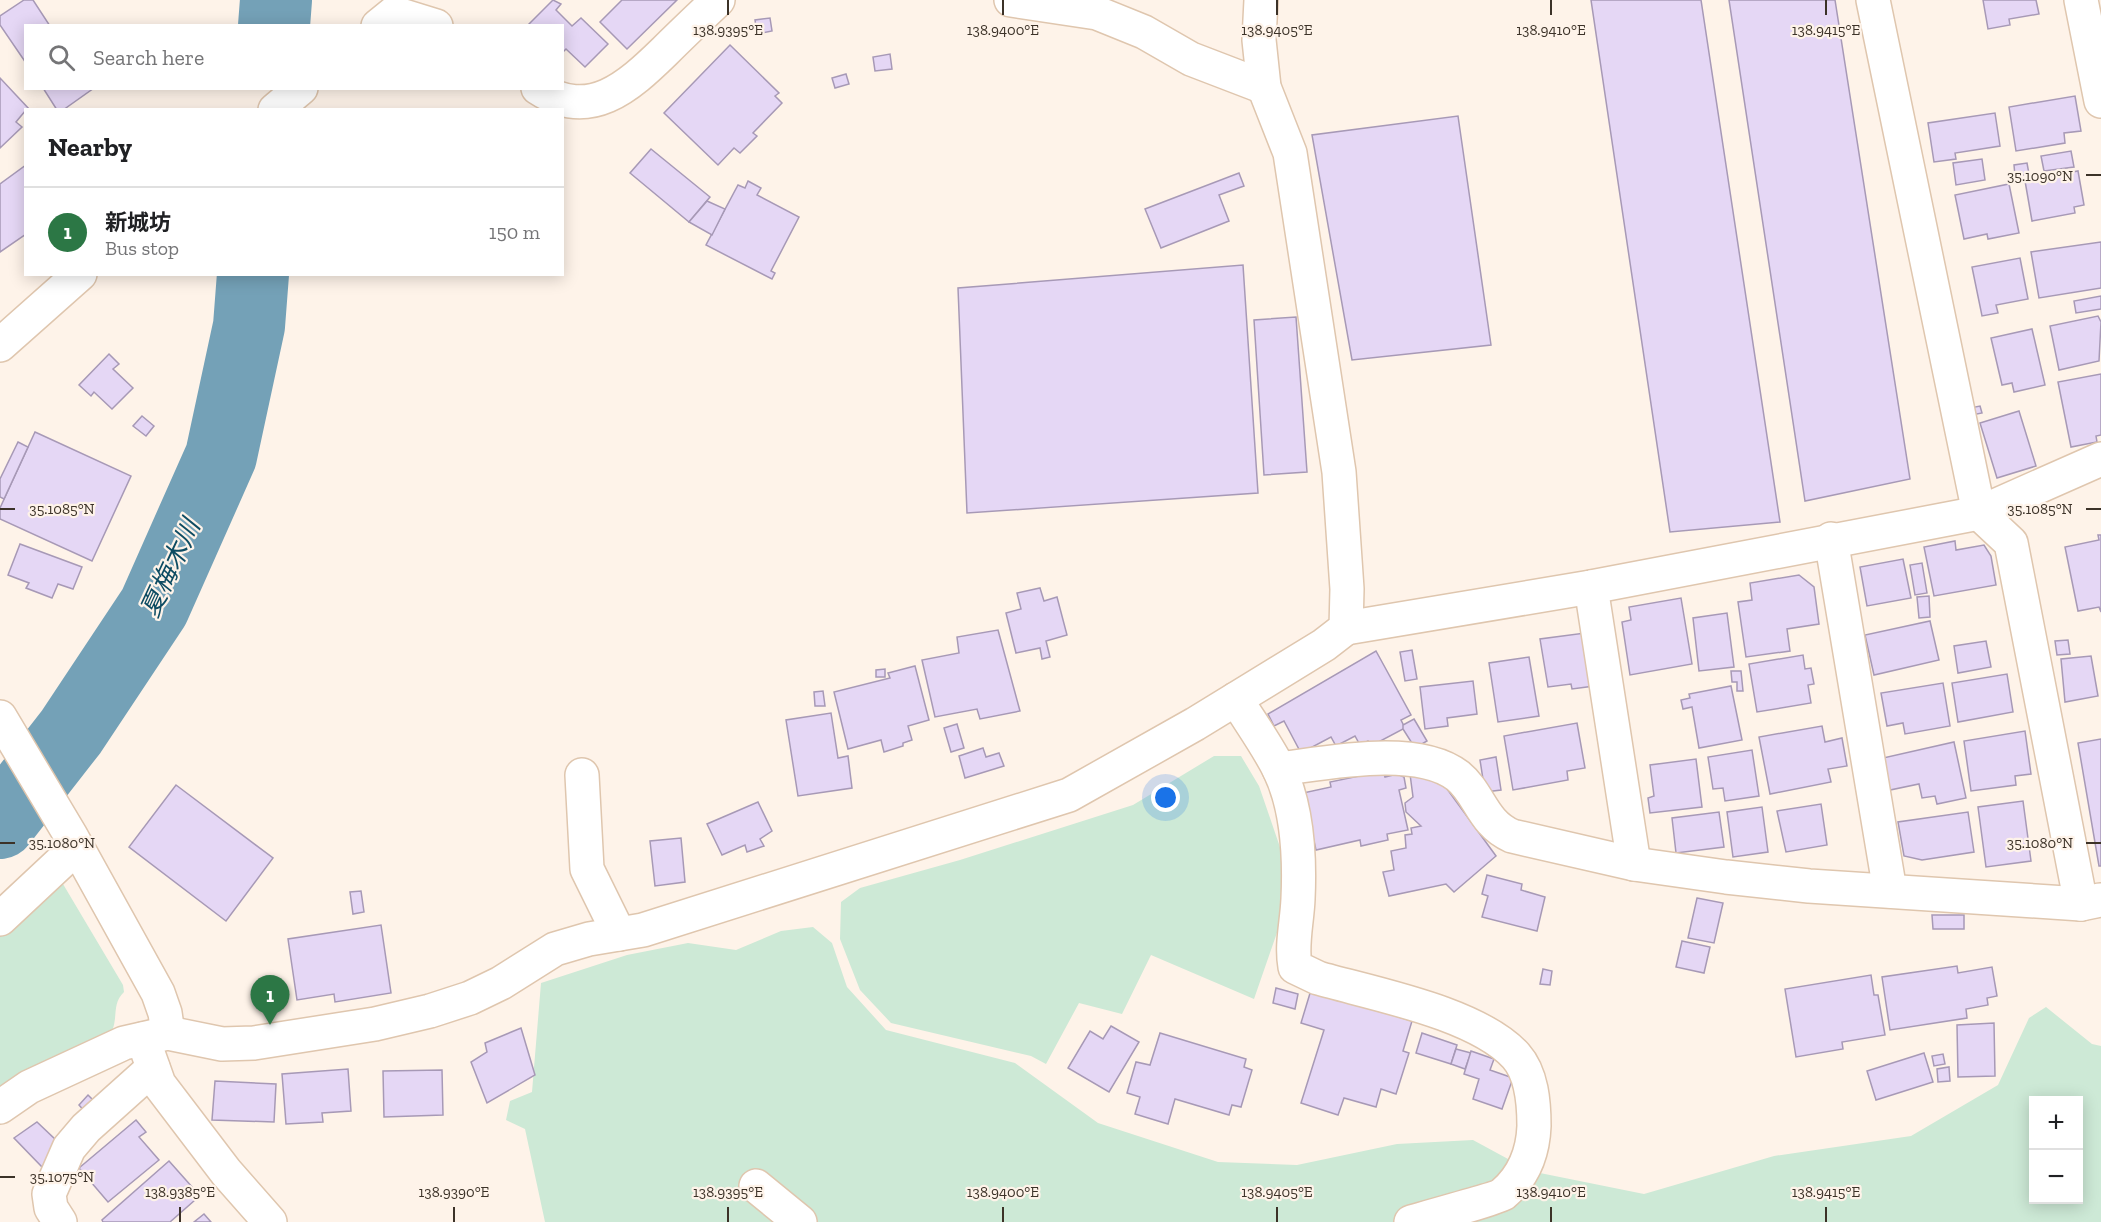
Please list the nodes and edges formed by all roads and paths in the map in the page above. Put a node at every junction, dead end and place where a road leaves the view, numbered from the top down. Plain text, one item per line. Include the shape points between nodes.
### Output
1 (718, 0) edge
2 (1011, 0) edge
3 (1262, 0) edge
4 (1873, 0) edge
5 (2081, 0) edge
6 (390, 13) edge
7 (429, 24) edge
8 (1264, 87) junction
9 (299, 90) edge
10 (542, 90) edge
11 (2101, 100) edge
12 (277, 108) edge
13 (78, 276) edge
14 (0, 345) edge
15 (2101, 459) edge
16 (1979, 513) junction
17 (1831, 539) junction
18 (1591, 587) junction
19 (1346, 628) junction
20 (1236, 699) junction
21 (5, 725) edge
22 (1279, 769) junction
23 (582, 775) dead end
24 (74, 841) junction
25 (1634, 864) junction
26 (1890, 891) junction
27 (2091, 902) edge
28 (0, 919) edge
29 (618, 934) junction
30 (155, 1047) junction
31 (0, 1107) edge
32 (756, 1186) dead end
33 (60, 1222) edge
34 (270, 1222) edge
35 (800, 1222) edge
36 (1411, 1222) edge

1 - 10 street via 647,69 609,97 562,101
2 - 8 street via 1097,13 1144,32 1191,59
3 - 8 street via 1259,40
4 - 16 street
5 - 11 street
6 - 7 street
8 - 19 street via 1290,153 1306,248 1339,472
9 - 12 street
13 - 14 street
15 - 16 street
16 - 17 street
16 - 27 street via 2011,543
17 - 18 street
17 - 26 street
18 - 19 street
18 - 25 street
19 - 20 street
20 - 22 street
20 - 29 street via 1069,795 643,930
21 - 24 street
22 - 25 street via 1376,757 1427,762 1458,776 1498,830
22 - 36 street via 1289,795 1297,840 1298,900 1292,951 1295,967 1318,978 1466,1021 1517,1057 1529,1078 1533,1144 1528,1163 1502,1196
23 - 29 street via 587,869
24 - 28 street
24 - 30 street via 158,993 165,1013
25 - 26 street via 1809,886
26 - 27 street
29 - 30 street via 555,949 501,983 430,1011 302,1037
30 - 31 street via 124,1043 29,1087
30 - 33 street via 69,1148 49,1194 51,1208
30 - 34 street via 159,1084
32 - 35 street

